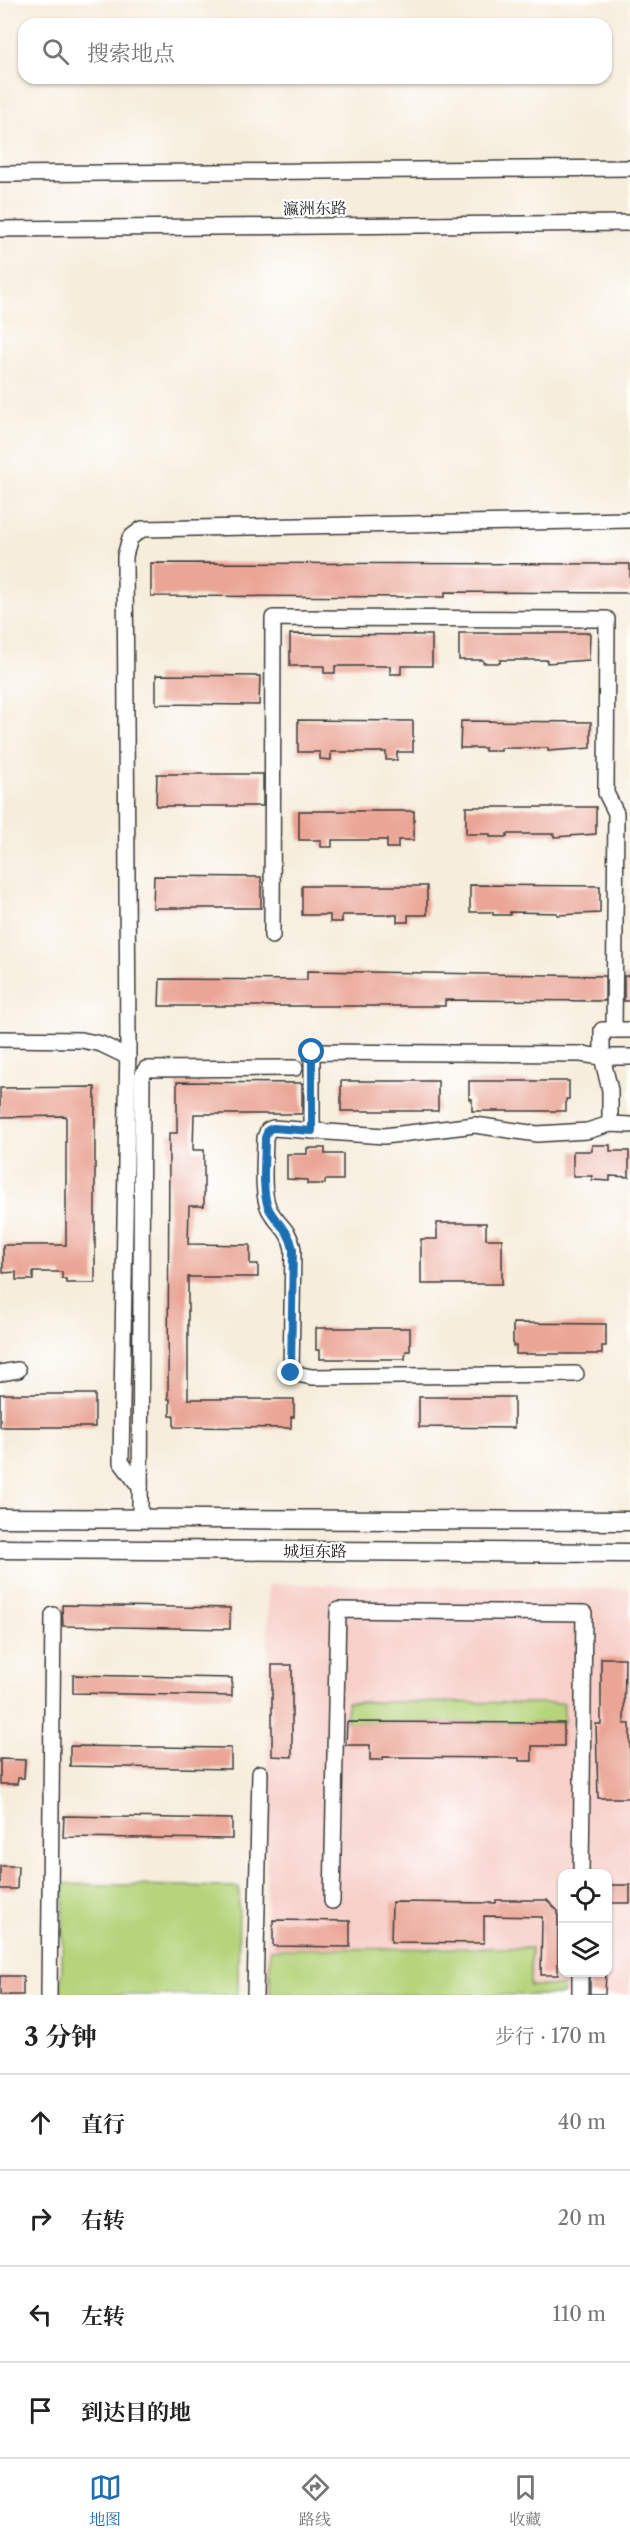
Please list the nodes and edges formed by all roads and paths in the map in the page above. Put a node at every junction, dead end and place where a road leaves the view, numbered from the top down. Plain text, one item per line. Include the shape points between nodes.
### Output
1 (630, 168) edge
2 (0, 174) edge
3 (630, 223) edge
4 (0, 229) edge
5 (630, 520) edge
6 (272, 936) dead end
7 (614, 1030) junction
8 (630, 1030) edge
9 (0, 1039) edge
10 (128, 1057) junction
11 (602, 1057) junction
12 (630, 1058) edge
13 (295, 1068) dead end
14 (610, 1124) junction
15 (630, 1125) edge
16 (312, 1131) junction
17 (18, 1370) dead end
18 (0, 1373) edge
19 (576, 1374) dead end
20 (140, 1487) junction
21 (0, 1518) edge
22 (140, 1518) junction
23 (630, 1521) edge
24 (0, 1549) edge
25 (630, 1553) edge
26 (53, 1615) dead end
27 (260, 1773) dead end
28 (581, 1869) edge
29 (332, 1901) dead end
30 (580, 1977) edge
31 (49, 1995) edge
32 (255, 1995) edge
33 (580, 1995) edge

1 - 2 street
3 - 4 street, 瀛洲东路
5 - 10 street via 142,529 130,538 125,556
6 - 7 street via 273,618 607,619 606,793 616,813
7 - 8 street
7 - 11 street via 602,1030
9 - 10 street via 81,1040 101,1044
10 - 20 street via 122,1462
11 - 12 street
11 - 14 street via 610,1090
11 - 16 street via 312,1052
13 - 20 street via 146,1069 142,1076
14 - 15 street
14 - 16 street via 587,1131 537,1134 475,1125 384,1136
16 - 19 street via 273,1128 265,1138 269,1209 287,1230 293,1249 291,1373 312,1377
17 - 18 street
20 - 22 street
21 - 22 main road, 城垣东路
22 - 23 main road, 城垣东路
24 - 25 main road, 城垣东路
26 - 31 street
27 - 32 street
28 - 29 street via 584,1613 338,1610
30 - 33 street

